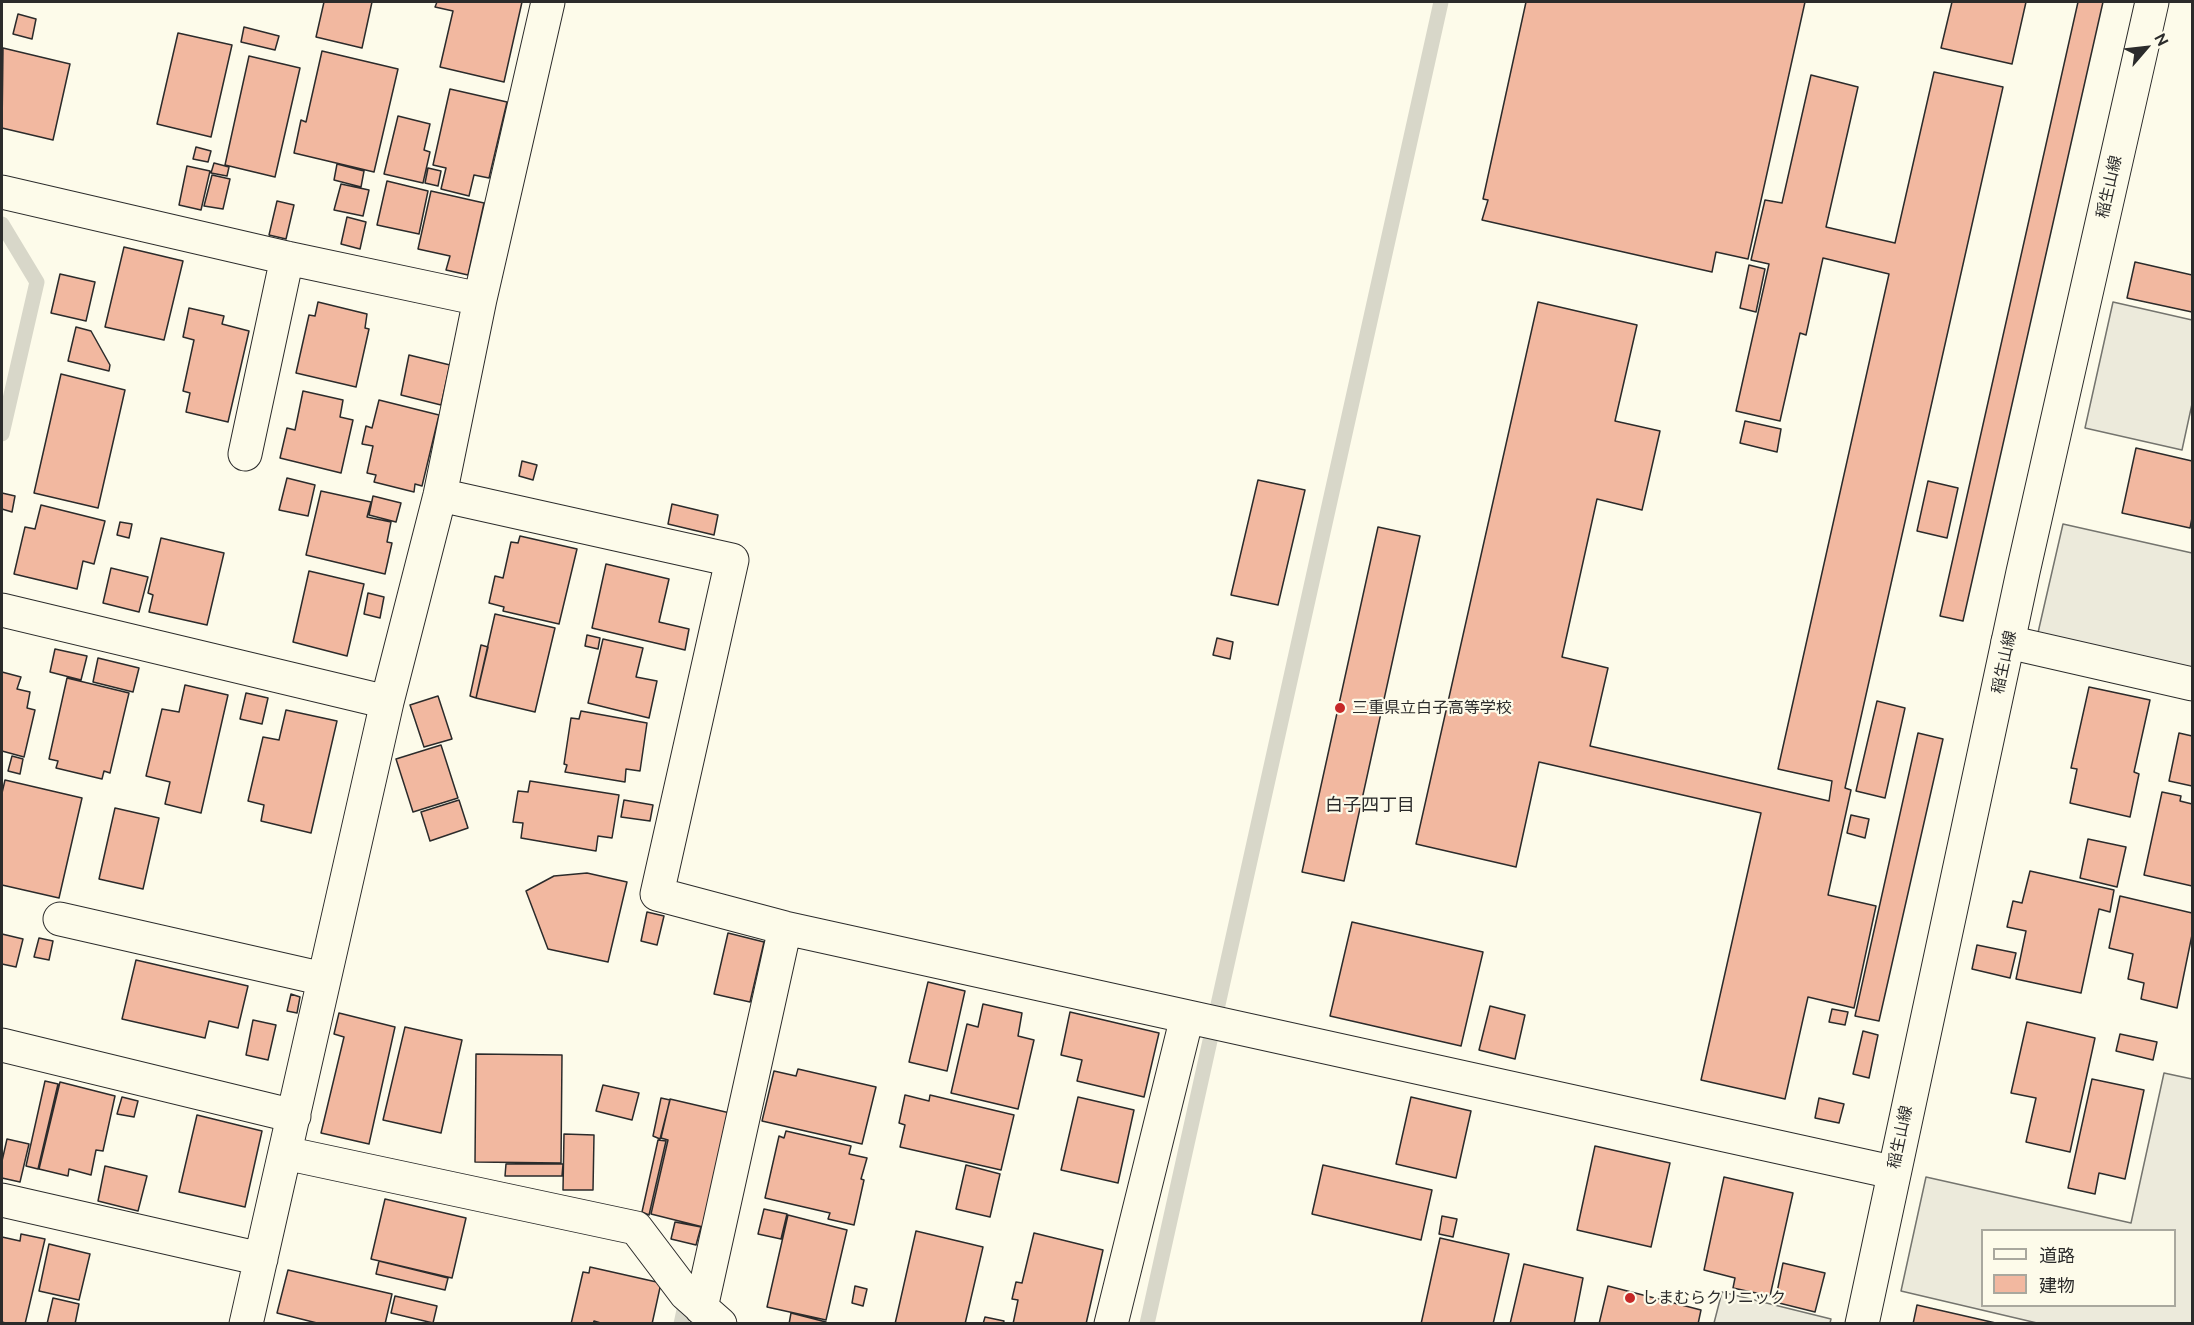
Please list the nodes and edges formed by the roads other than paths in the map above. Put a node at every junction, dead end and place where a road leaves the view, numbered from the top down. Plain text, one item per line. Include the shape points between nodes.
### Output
1 (548, 2) edge
2 (2152, 2) edge
3 (2, 192) edge
4 (287, 258) junction
5 (480, 299) junction
6 (245, 454) dead end
7 (440, 495) junction
8 (2, 610) edge
9 (2008, 642) junction
10 (2193, 684) edge
11 (387, 702) junction
12 (60, 920) dead end
13 (784, 928) junction
14 (324, 979) junction
15 (1187, 1017) junction
16 (2, 1045) edge
17 (294, 1116) junction
18 (285, 1153) junction
19 (1892, 1172) junction
20 (2, 1200) edge
21 (261, 1259) junction
22 (711, 1316) edge
23 (246, 1323) edge
24 (1111, 1323) edge
25 (1862, 1323) edge

1 - 5 street
2 - 9 street, 稲生山線
3 - 4 street
4 - 5 street
4 - 6 street
5 - 7 street
7 - 11 street
7 - 13 street via 732,560 657,894
8 - 11 street
9 - 10 street
9 - 19 street, 稲生山線
11 - 14 street
12 - 14 street
13 - 15 street
13 - 22 street
14 - 17 street
15 - 19 street
15 - 24 street
16 - 17 street
17 - 18 street
18 - 21 street
18 - 22 street via 636,1228 686,1294
19 - 25 street, 稲生山線
20 - 21 street
21 - 23 street

